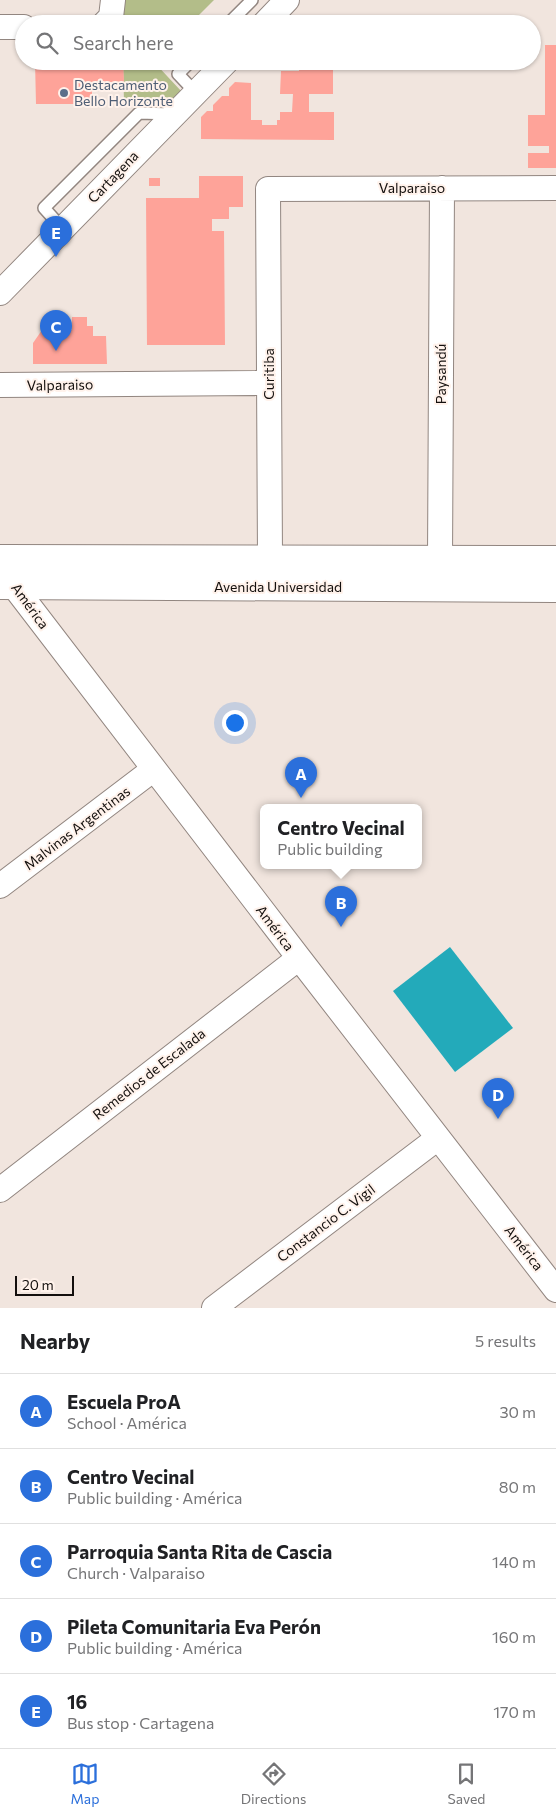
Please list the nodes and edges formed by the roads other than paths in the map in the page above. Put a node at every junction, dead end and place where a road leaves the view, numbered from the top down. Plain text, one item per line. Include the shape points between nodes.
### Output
1 (252, 0) edge
2 (287, 0) edge
3 (237, 15) edge
4 (273, 15) edge
5 (0, 28) edge
6 (15, 28) edge
7 (182, 70) edge
8 (218, 70) edge
9 (196, 93) junction
10 (442, 188) junction
11 (556, 188) edge
12 (268, 189) joint
13 (0, 293) edge
14 (269, 383) junction
15 (0, 385) edge
16 (270, 558) junction
17 (440, 560) junction
18 (556, 560) edge
19 (6, 572) edge
20 (556, 588) edge
21 (154, 769) junction
22 (0, 886) edge
23 (298, 958) junction
24 (438, 1138) junction
25 (0, 1190) edge
26 (552, 1278) edge
27 (214, 1308) edge

1 - 3 lane
2 - 4 street
5 - 6 street
7 - 9 lane via 178,74
8 - 9 street, Cartagena
9 - 13 street, Cartagena
10 - 11 street, Valparaiso
10 - 12 street, Valparaiso
10 - 17 street, Paysandú
12 - 14 street, Curitiba
14 - 15 street, Valparaiso
14 - 16 street, Curitiba
16 - 17 main road, Avenida Universidad
16 - 19 main road, Avenida Universidad
17 - 18 main road, Avenida Universidad
19 - 20 main road, Avenida Universidad
19 - 21 street, América
21 - 22 street, Malvinas Argentinas
21 - 23 street, América
23 - 24 street, América
23 - 25 street, Remedios de Escalada
24 - 26 street, América
24 - 27 street, Constancio C. Vigil

